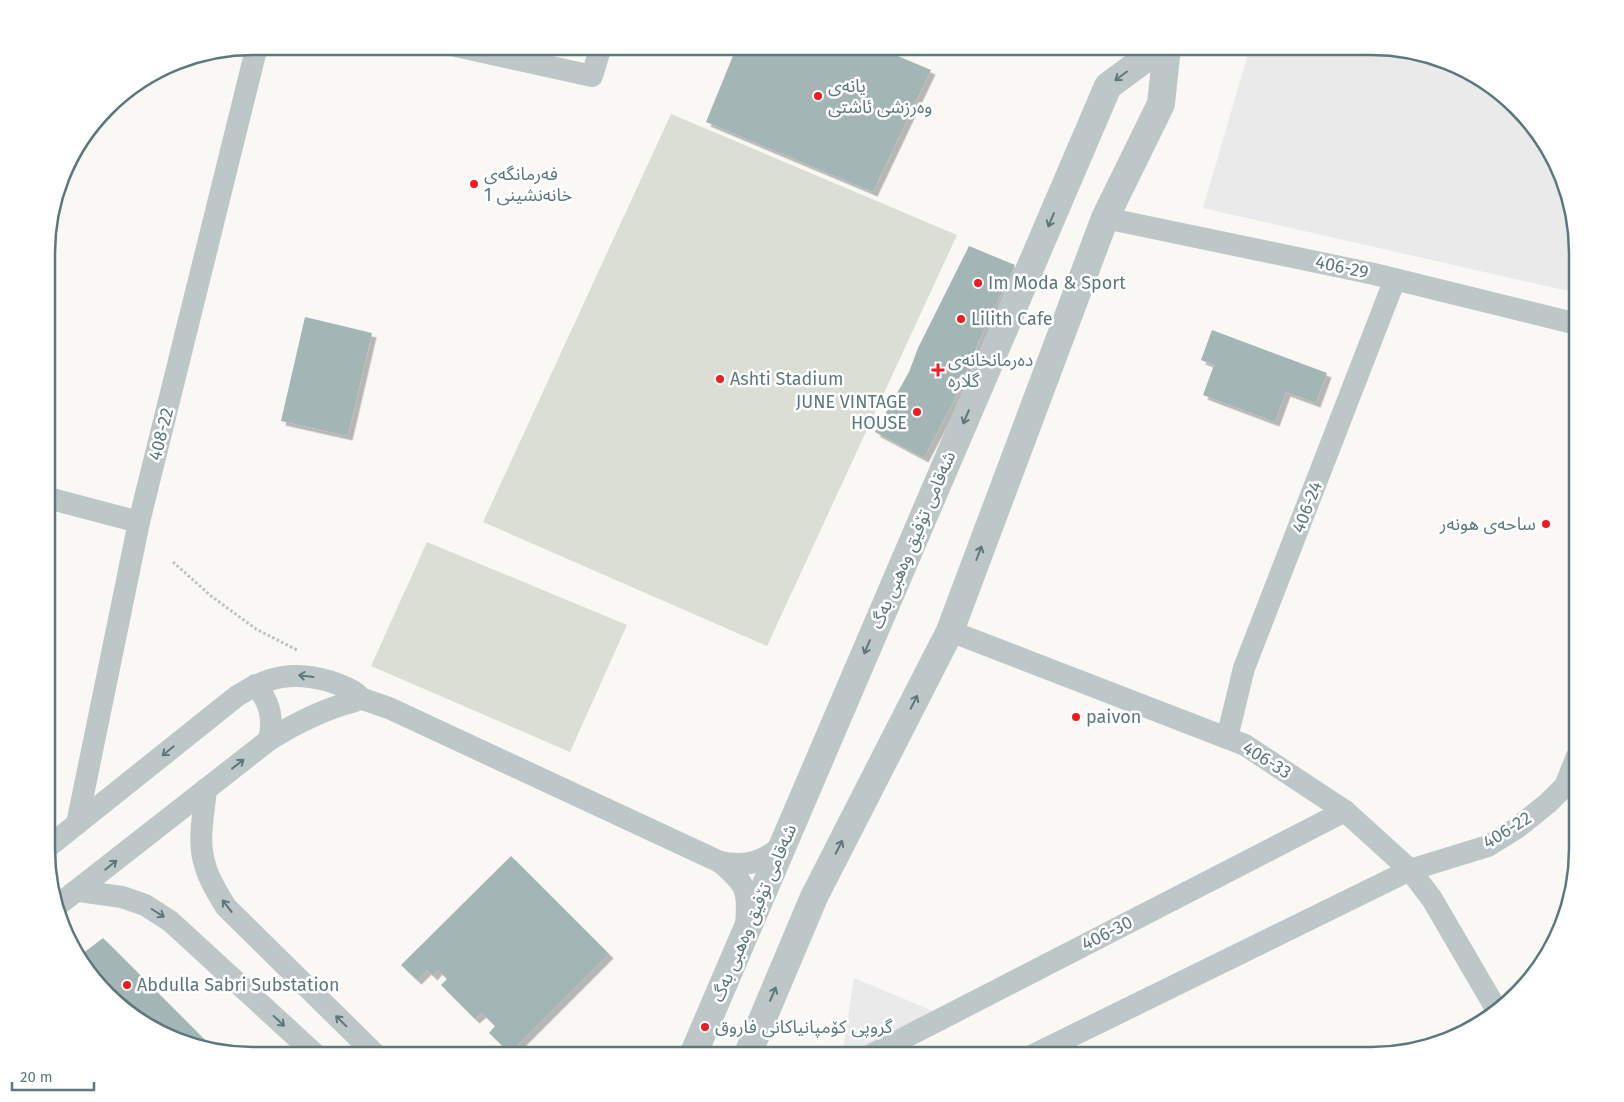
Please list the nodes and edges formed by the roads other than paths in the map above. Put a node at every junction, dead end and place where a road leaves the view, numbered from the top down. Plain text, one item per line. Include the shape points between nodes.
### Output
1 (255, 55) edge
2 (497, 55) edge
3 (598, 55) edge
4 (1150, 55) edge
5 (1166, 55) edge
6 (1105, 218) junction
7 (1395, 279) junction
8 (1569, 322) edge
9 (55, 500) edge
10 (139, 522) junction
11 (950, 631) junction
12 (255, 685) junction
13 (357, 697) junction
14 (1227, 738) junction
15 (269, 740) junction
16 (206, 789) junction
17 (1569, 789) edge
18 (1344, 811) junction
19 (77, 824) junction
20 (55, 841) edge
21 (782, 846) junction
22 (720, 862) junction
23 (1410, 870) junction
24 (79, 891) junction
25 (63, 903) edge
26 (746, 929) junction
27 (1493, 1004) edge
28 (307, 1047) edge
29 (368, 1047) edge
30 (697, 1047) edge
31 (751, 1047) edge
32 (886, 1047) edge
33 (1049, 1047) edge

1 - 10 street, 408-22
2 - 3 street via 592,76
4 -> 21 street, شەقامی تۆفیق وەهبی بەگ via 1108,86
5 - 6 street via 1162,104
6 - 7 street, 406-29
11 -> 6 street
7 - 8 street, 406-29
7 - 14 street, 406-24 via 1244,668
9 - 10 street
10 - 19 street, 408-22
11 - 14 street, 406-33
31 -> 11 street via 814,897
13 -> 12 street via 355,692 308,676 274,678
12 - 15 street via 268,704 272,728
12 -> 19 street
13 - 15 street via 355,701 293,725
13 - 22 street via 382,704
14 - 18 street, 406-33 via 1245,745
16 -> 15 street
24 -> 16 street
29 -> 16 street via 226,907 204,863 202,842
17 - 23 street, 406-22 via 1488,846
18 - 23 street, 406-33
18 - 32 street, 406-30
19 - 20 street
21 - 22 street via 768,858 747,864
21 - 26 street, شەقامی تۆفیق وەهبی بەگ
22 - 26 street via 742,883 748,901
23 - 27 street, 406-33 via 1432,900
23 - 33 street
24 - 25 street
24 -> 28 street via 122,896 145,905 170,921
26 - 30 street, شەقامی تۆفیق وەهبی بەگ

